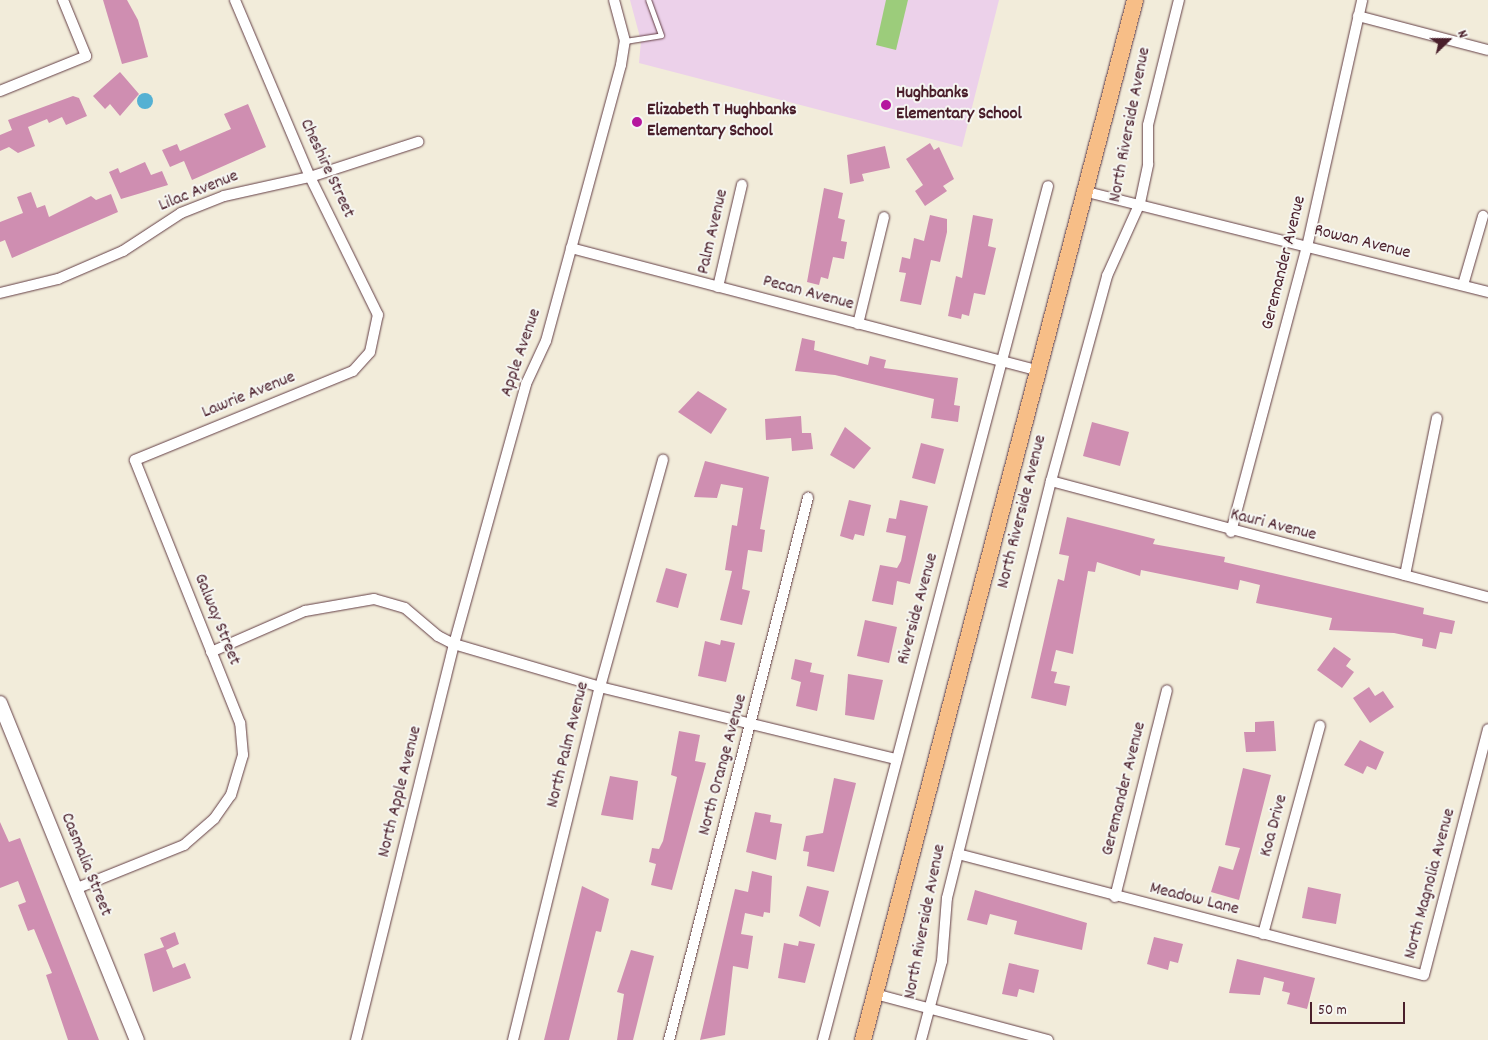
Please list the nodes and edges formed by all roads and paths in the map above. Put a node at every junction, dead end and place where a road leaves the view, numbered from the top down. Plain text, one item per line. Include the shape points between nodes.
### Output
1 (63, 0) edge
2 (235, 0) edge
3 (614, 0) edge
4 (648, 0) edge
5 (1135, 0) edge
6 (1179, 0) edge
7 (1362, 0) edge
8 (1358, 16) junction
9 (625, 41) junction
10 (1488, 50) edge
11 (0, 92) edge
12 (418, 142) dead end
13 (310, 177) junction
14 (742, 185) dead end
15 (1048, 186) dead end
16 (1083, 191) junction
17 (1140, 203) junction
18 (1483, 216) dead end
19 (884, 218) dead end
20 (1307, 247) junction
21 (571, 248) junction
22 (1463, 285) junction
23 (718, 287) junction
24 (1488, 292) edge
25 (0, 293) edge
26 (858, 324) junction
27 (370, 352) joint
28 (1002, 360) junction
29 (1038, 370) junction
30 (1437, 418) dead end
31 (135, 460) joint
32 (663, 460) dead end
33 (1051, 481) junction
34 (808, 498) dead end
35 (1232, 532) junction
36 (481, 553) joint
37 (1405, 575) junction
38 (1488, 597) edge
39 (454, 644) junction
40 (211, 652) junction
41 (600, 687) junction
42 (1167, 690) dead end
43 (0, 703) edge
44 (752, 724) junction
45 (1320, 726) dead end
46 (1488, 729) edge
47 (896, 759) junction
48 (958, 854) junction
49 (75, 889) junction
50 (1115, 897) junction
51 (1262, 934) junction
52 (1424, 975) joint
53 (874, 994) junction
54 (931, 1007) junction
55 (136, 1040) edge
56 (356, 1040) edge
57 (513, 1040) edge
58 (669, 1040) edge
59 (823, 1040) edge
60 (863, 1040) edge
61 (921, 1040) edge
62 (1048, 1040) edge

1 - 11 street via 86,56
2 - 13 street, Cheshire Street
3 - 9 street
4 - 9 lane via 661,35
5 - 16 main road, North Riverside Avenue
6 - 17 street, North Riverside Avenue via 1148,126 1148,164
7 - 8 street, Geremander Avenue
8 - 10 street
8 - 20 street, Geremander Avenue
9 - 21 street, Apple Avenue via 596,165
12 - 13 street, Lilac Avenue
13 - 25 street, Lilac Avenue via 224,196 181,213 123,251 58,279
13 - 27 street, Cheshire Street via 378,315
14 - 23 street, Palm Avenue
15 - 28 street, Riverside Avenue
16 - 17 street, Rowan Avenue
16 - 29 main road, North Riverside Avenue
17 - 20 street, Rowan Avenue
17 - 33 street, North Riverside Avenue via 1107,276
18 - 22 street
19 - 26 street
20 - 22 street, Rowan Avenue
20 - 35 street, Geremander Avenue
21 - 23 street, Pecan Avenue
21 - 36 street, Apple Avenue via 546,341 526,384
22 - 24 street, Rowan Avenue
23 - 26 street, Pecan Avenue
26 - 28 street, Pecan Avenue
27 - 31 street, Lawrie Avenue via 353,371
28 - 29 street, Pecan Avenue
28 - 47 street, Riverside Avenue
29 - 53 main road, North Riverside Avenue
30 - 37 street
31 - 40 street, Galway Street
32 - 41 street, North Palm Avenue
33 - 35 street, Kauri Avenue
33 - 48 street, North Riverside Avenue
34 - 44 street, North Orange Avenue
35 - 37 street, Kauri Avenue
36 - 39 street, North Apple Avenue
37 - 38 street, Kauri Avenue
39 - 40 street via 438,636 405,608 374,599 305,611
39 - 41 street
39 - 56 street, North Apple Avenue
40 - 49 street, Galway Street via 240,723 243,755 231,795 214,819 184,845
41 - 44 street
41 - 57 street, North Palm Avenue
42 - 50 street, Geremander Avenue
43 - 49 street, Casmalia Street
44 - 47 street
44 - 58 street, North Orange Avenue
45 - 51 street, Koa Drive
46 - 52 street, North Magnolia Avenue
47 - 59 street, Riverside Avenue
48 - 50 street, Meadow Lane
48 - 54 street, North Riverside Avenue
49 - 55 street, Casmalia Street
50 - 51 street, Meadow Lane
51 - 52 street, Meadow Lane
53 - 54 street
53 - 60 main road, North Riverside Avenue
54 - 61 street, North Riverside Avenue
54 - 62 street

